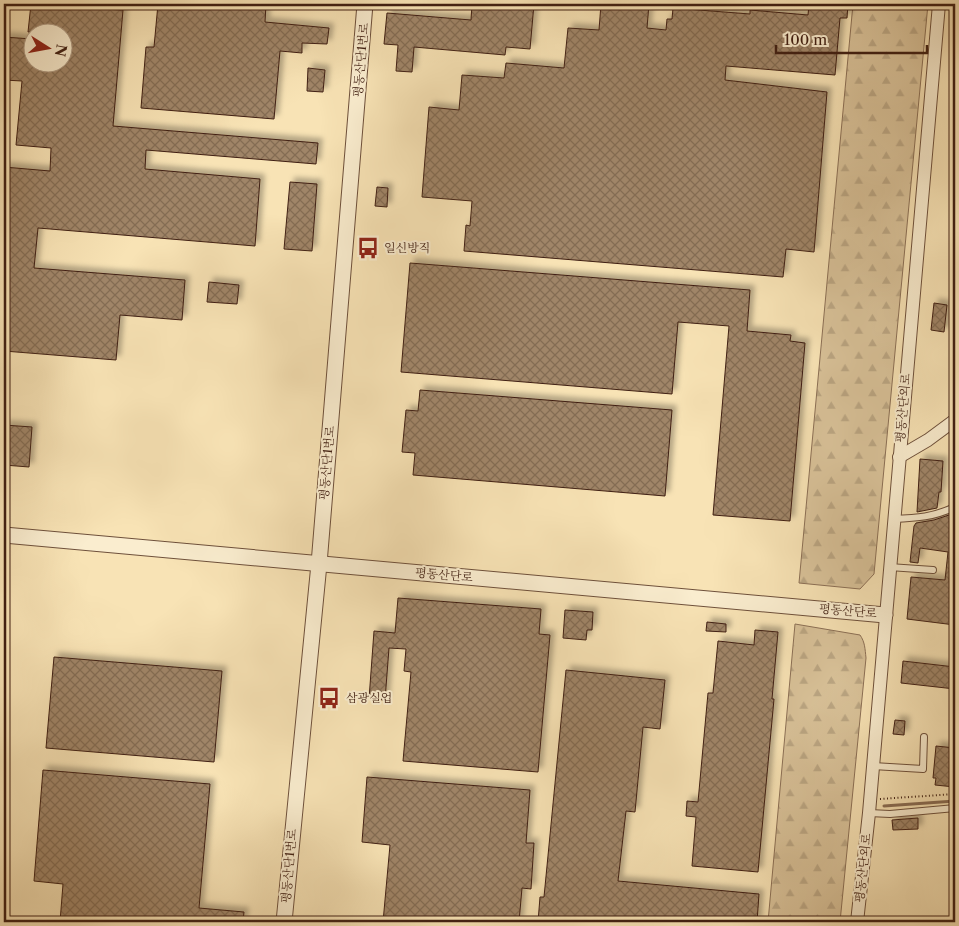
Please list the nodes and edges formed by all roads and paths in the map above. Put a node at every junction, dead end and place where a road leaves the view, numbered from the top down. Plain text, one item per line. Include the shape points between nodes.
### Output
1 (365, 4) edge
2 (939, 4) edge
3 (955, 420) edge
4 (899, 457) junction
5 (955, 507) edge
6 (893, 518) junction
7 (4, 535) edge
8 (319, 564) junction
9 (889, 567) junction
10 (933, 570) dead end
11 (885, 615) junction
12 (924, 737) dead end
13 (873, 766) junction
14 (955, 794) edge
15 (870, 799) junction
16 (955, 808) edge
17 (869, 813) junction
18 (284, 922) edge
19 (857, 922) edge

1 - 8 street, 평동산단1번로
2 - 4 street, 평동산단외로
3 - 4 street
4 - 6 street, 평동산단외로
5 - 6 lane via 924,518
6 - 9 street, 평동산단외로
7 - 8 street, 평동산단로
8 - 11 street, 평동산단로
8 - 18 street, 평동산단1번로
9 - 10 lane
9 - 11 street, 평동산단외로
11 - 13 street, 평동산단외로
12 - 13 lane via 924,769
13 - 15 street, 평동산단외로
14 - 15 path
15 - 17 street, 평동산단외로
16 - 17 lane
17 - 19 street, 평동산단외로

